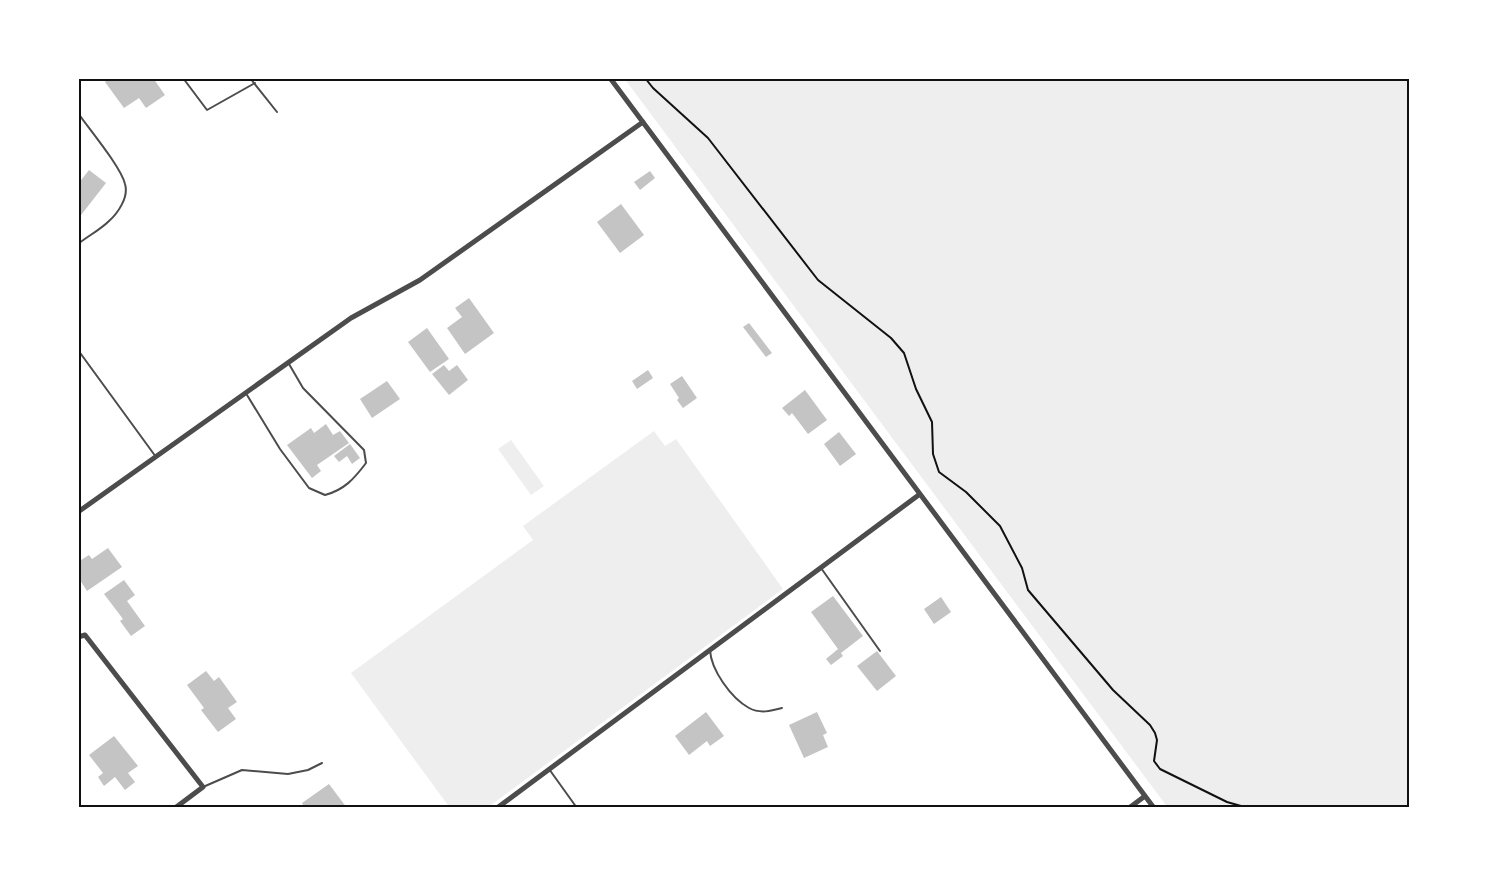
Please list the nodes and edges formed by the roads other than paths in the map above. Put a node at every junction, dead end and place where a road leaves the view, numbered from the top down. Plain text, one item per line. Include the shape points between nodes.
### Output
1 (183, 78) edge
2 (250, 78) edge
3 (610, 78) edge
4 (255, 83) junction
5 (277, 112) dead end
6 (78, 113) edge
7 (643, 122) junction
8 (78, 244) edge
9 (78, 350) edge
10 (288, 363) junction
11 (245, 392) junction
12 (156, 457) junction
13 (920, 494) junction
14 (78, 512) edge
15 (821, 568) junction
16 (78, 637) edge
17 (710, 650) junction
18 (880, 651) dead end
19 (782, 708) dead end
20 (322, 763) dead end
21 (549, 769) junction
22 (203, 787) junction
23 (1145, 796) junction
24 (175, 808) edge
25 (497, 808) edge
26 (577, 808) edge
27 (1129, 808) edge
28 (1154, 808) edge

1 - 4 lane via 207,110
2 - 4 lane
3 - 7 street
4 - 5 lane
6 - 8 lane via 126,184 117,212
7 - 10 street via 420,280 364,310
7 - 13 street
9 - 12 lane
10 - 11 street
10 - 11 lane via 303,388 364,450 366,463 338,491 325,495 309,488 279,449
11 - 12 street
12 - 14 street
13 - 15 street
13 - 23 street
15 - 17 street
15 - 18 lane
16 - 22 street via 85,636
17 - 19 lane via 716,670 736,698 750,709 766,712
17 - 21 street
20 - 22 lane via 288,774 242,770
21 - 25 street
21 - 26 lane
22 - 24 street
23 - 27 street
23 - 28 street

